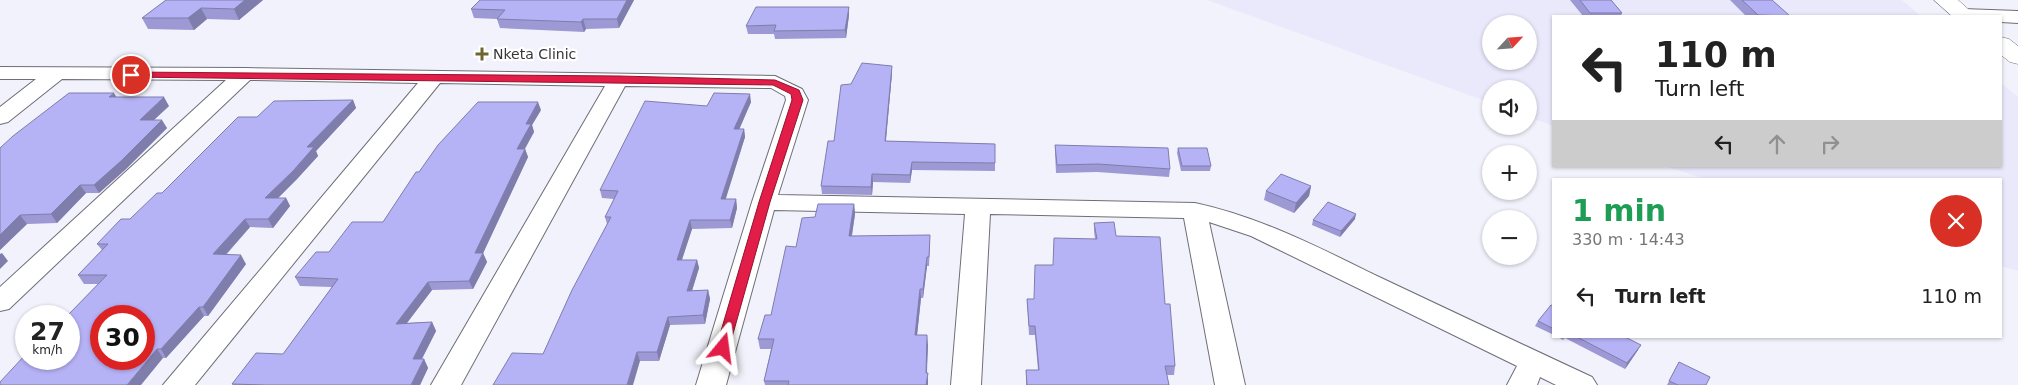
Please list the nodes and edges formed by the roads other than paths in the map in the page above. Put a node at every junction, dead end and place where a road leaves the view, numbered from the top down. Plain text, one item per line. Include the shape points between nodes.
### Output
1 (1945, 0) edge
2 (1964, 15) edge
3 (2002, 16) edge
4 (2018, 17) edge
5 (2002, 45) edge
6 (2018, 57) edge
7 (0, 74) edge
8 (245, 74) junction
9 (55, 75) junction
10 (432, 78) junction
11 (619, 79) junction
12 (0, 117) edge
13 (764, 202) junction
14 (978, 208) junction
15 (1195, 211) junction
16 (0, 302) edge
17 (1528, 373) edge
18 (178, 385) edge
19 (446, 385) edge
20 (711, 385) edge
21 (966, 385) edge
22 (1230, 385) edge
23 (1582, 385) edge

1 - 2 street
3 - 4 street
5 - 6 street
7 - 9 street
8 - 9 street
8 - 10 street
8 - 16 street
9 - 12 street
10 - 11 street
10 - 18 street
11 - 13 street via 775,82 795,92 798,100
11 - 19 street
13 - 14 street
13 - 20 street
14 - 15 street
14 - 21 street
15 - 17 street via 1260,230
15 - 22 street
17 - 23 street

